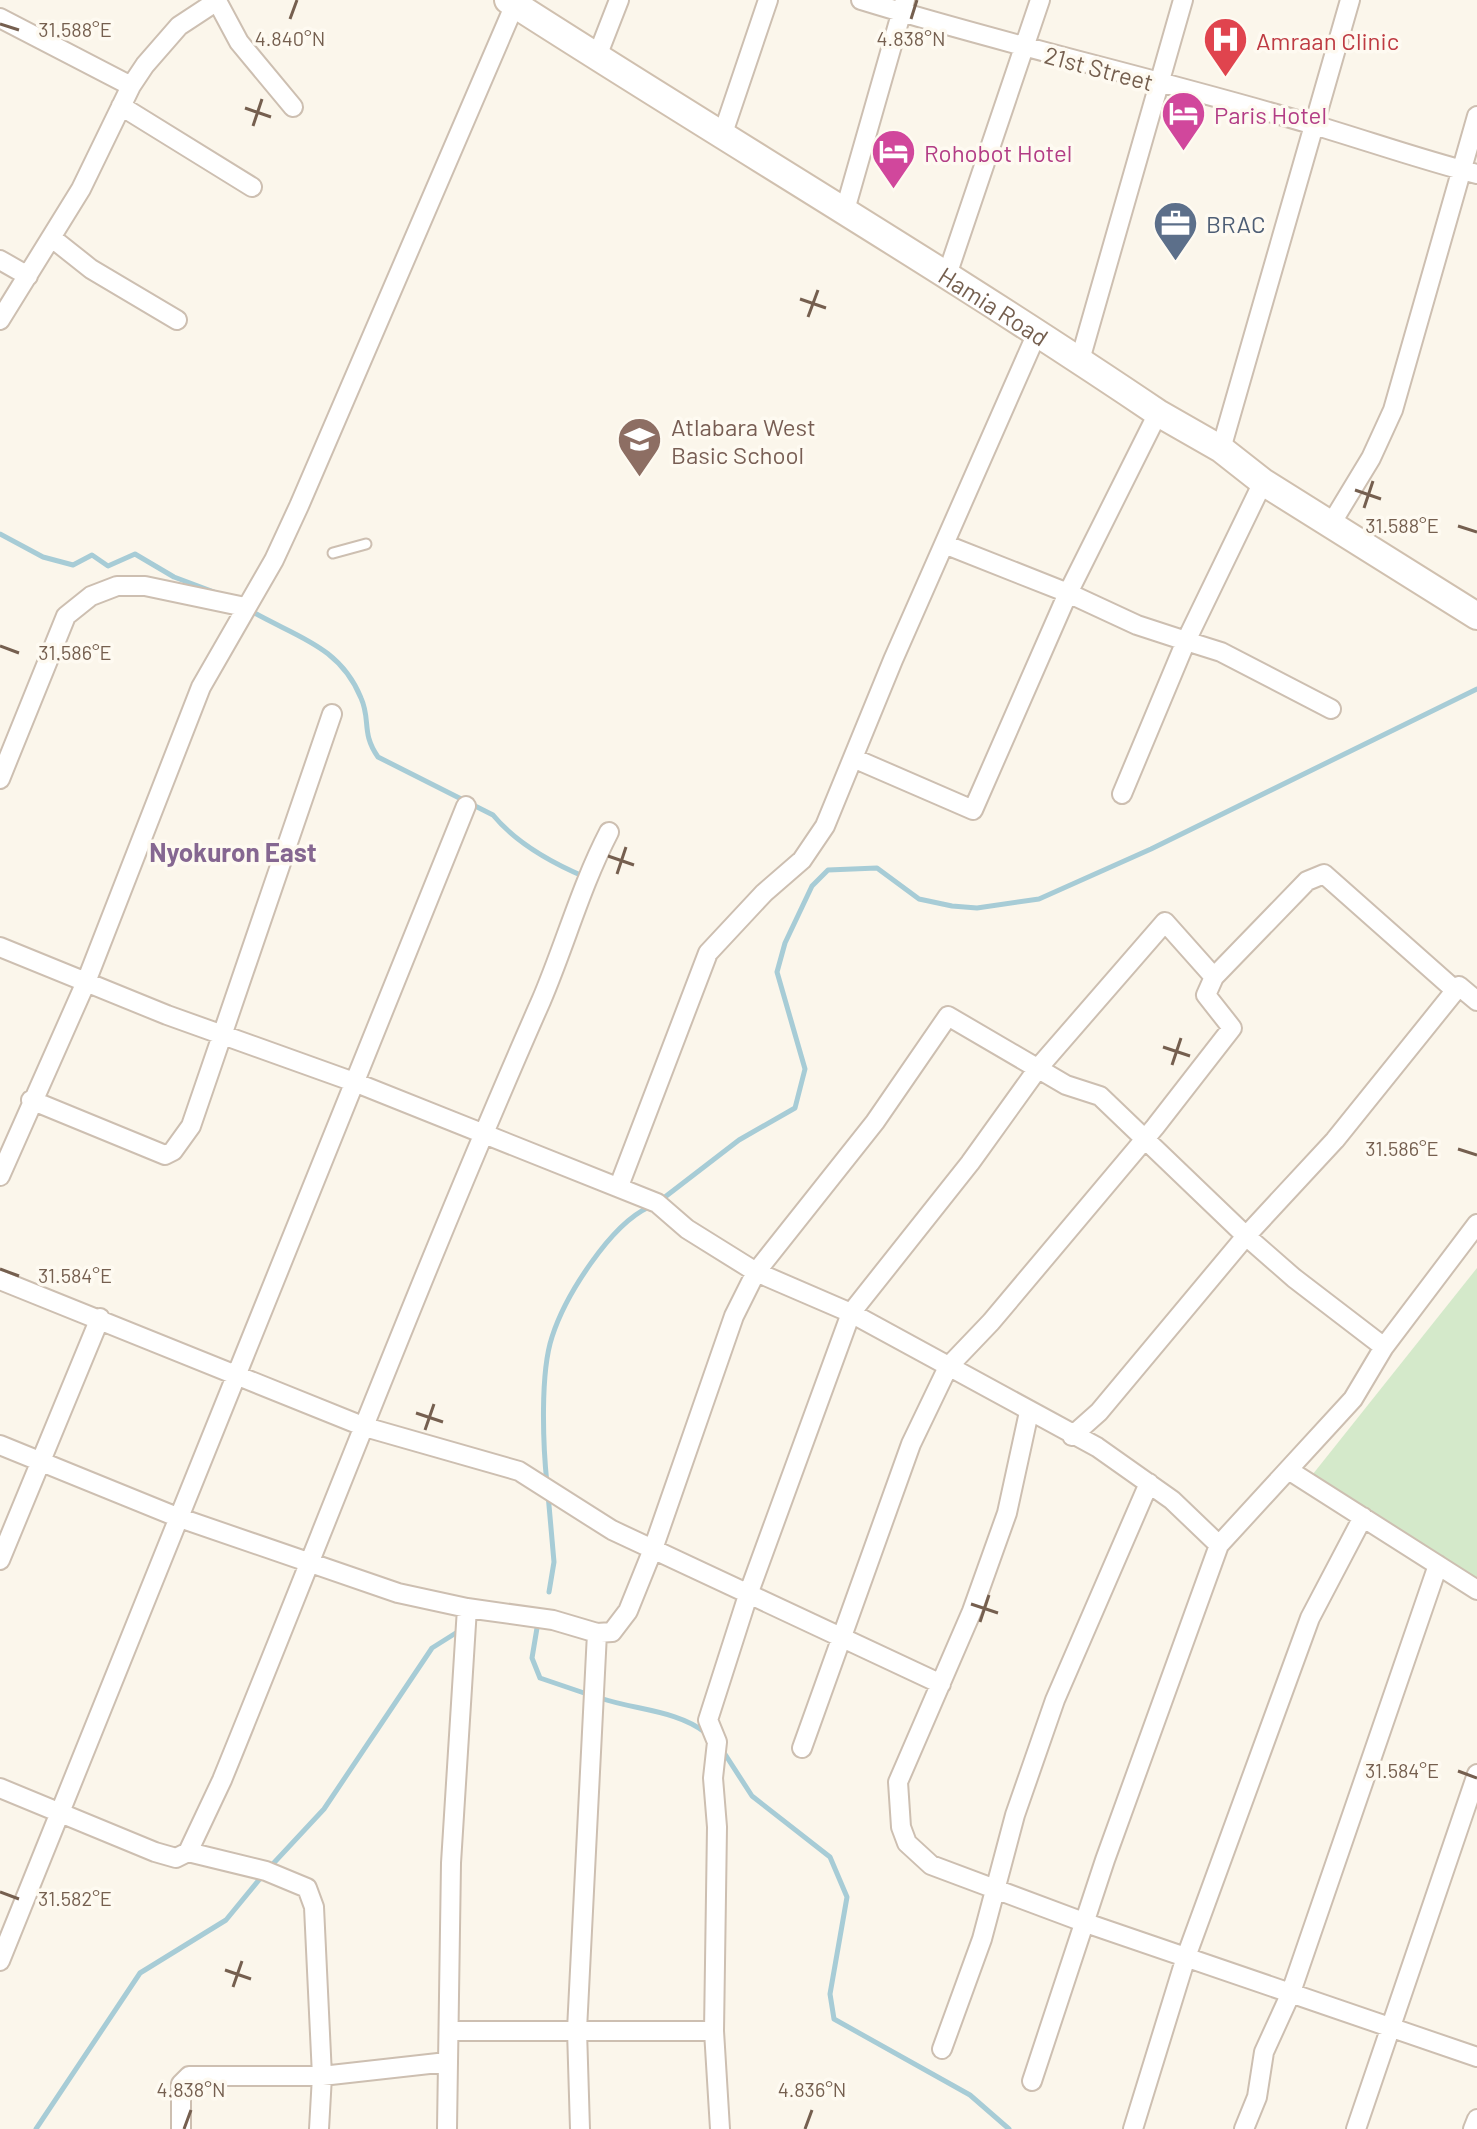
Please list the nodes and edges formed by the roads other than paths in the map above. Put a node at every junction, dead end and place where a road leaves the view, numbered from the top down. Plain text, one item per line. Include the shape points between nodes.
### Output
1 (619, 0) edge
2 (768, 0) edge
3 (861, 0) edge
4 (1040, 0) edge
5 (1183, 0) edge
6 (1350, 0) edge
7 (512, 2) edge
8 (904, 6) edge
9 (0, 18) edge
10 (1025, 49) junction
11 (596, 59) junction
12 (1160, 84) junction
13 (131, 86) junction
14 (121, 106) junction
15 (293, 107) dead end
16 (1477, 116) edge
17 (1314, 125) junction
18 (723, 133) junction
19 (1469, 172) edge
20 (252, 187) dead end
21 (845, 210) junction
22 (52, 238) junction
23 (0, 260) edge
24 (947, 275) junction
25 (28, 276) junction
26 (0, 320) edge
27 (177, 320) dead end
28 (1037, 333) junction
29 (1080, 360) junction
30 (1158, 413) junction
31 (1221, 449) junction
32 (1263, 482) junction
33 (1331, 524) junction
34 (366, 544) dead end
35 (944, 544) junction
36 (333, 553) dead end
37 (1068, 593) junction
38 (248, 602) junction
39 (1477, 616) edge
40 (1186, 641) junction
41 (1331, 709) dead end
42 (332, 714) dead end
43 (853, 758) junction
44 (0, 779) edge
45 (1122, 794) dead end
46 (466, 806) dead end
47 (609, 832) dead end
48 (0, 947) edge
49 (1214, 977) junction
50 (86, 982) junction
51 (1456, 991) junction
52 (1477, 1001) edge
53 (221, 1033) junction
54 (1039, 1067) junction
55 (354, 1082) junction
56 (31, 1100) junction
57 (482, 1134) junction
58 (1143, 1141) junction
59 (0, 1176) edge
60 (619, 1186) junction
61 (1477, 1224) edge
62 (1246, 1236) junction
63 (756, 1272) junction
64 (0, 1280) edge
65 (851, 1313) junction
66 (100, 1318) junction
67 (1384, 1347) junction
68 (948, 1367) junction
69 (235, 1378) junction
70 (1029, 1412) junction
71 (365, 1427) junction
72 (1072, 1436) junction
73 (0, 1445) edge
74 (42, 1461) junction
75 (1290, 1471) junction
76 (1149, 1483) junction
77 (177, 1517) junction
78 (1363, 1517) junction
79 (1219, 1545) junction
80 (653, 1549) junction
81 (0, 1560) edge
82 (311, 1562) junction
83 (1438, 1565) junction
84 (1477, 1590) edge
85 (749, 1592) junction
86 (467, 1608) junction
87 (597, 1633) junction
88 (839, 1635) junction
89 (941, 1684) junction
90 (802, 1748) dead end
91 (1477, 1774) edge
92 (0, 1788) edge
93 (60, 1811) junction
94 (188, 1852) junction
95 (994, 1888) junction
96 (1086, 1923) junction
97 (1186, 1957) junction
98 (0, 1961) edge
99 (1290, 1995) junction
100 (1389, 2027) junction
101 (577, 2030) junction
102 (450, 2031) junction
103 (714, 2031) junction
104 (942, 2049) dead end
105 (1477, 2057) edge
106 (447, 2062) junction
107 (322, 2076) junction
108 (1032, 2081) dead end
109 (1477, 2119) edge
110 (181, 2129) edge
111 (319, 2129) edge
112 (447, 2129) edge
113 (580, 2129) edge
114 (720, 2129) edge
115 (1133, 2129) edge
116 (1244, 2129) edge
117 (1356, 2129) edge
118 (1473, 2129) edge

1 - 11 street
2 - 18 street
3 - 8 street, 21st Street
4 - 10 street
5 - 12 street
6 - 17 street
7 - 11 main road, Hamia Road
7 - 38 street via 326,445 274,560
8 - 10 street, 21st Street
8 - 21 street
9 - 13 street
10 - 12 street, 21st Street
10 - 24 street
11 - 18 main road, Hamia Road
12 - 17 street, 21st Street
12 - 29 street
13 - 14 street
13 - 15 street via 179,26 217,1 239,42
14 - 20 street
14 - 22 street
16 - 19 street
17 - 19 street, 21st Street
17 - 31 street
18 - 21 main road, Hamia Road
19 - 33 street via 1393,410
21 - 24 main road, Hamia Road
22 - 25 street
22 - 27 street via 91,269
23 - 25 street
24 - 28 main road, Hamia Road
25 - 26 street
28 - 29 main road, Hamia Road
28 - 35 street
29 - 30 main road, Hamia Road
30 - 31 main road, Hamia Road
30 - 37 street
31 - 32 main road, Hamia Road
32 - 33 main road, Hamia Road
32 - 40 street
33 - 39 main road, Hamia Road
34 - 36 lane
35 - 37 street
35 - 43 street
37 - 40 street
37 - 43 street via 973,810
38 - 44 street via 145,586 117,586 91,596 66,616
38 - 50 street via 201,687
40 - 41 street via 1221,652
40 - 45 street
42 - 53 street
43 - 60 street via 825,826 802,860 708,953
46 - 55 street
47 - 57 street
48 - 50 street
49 - 51 street via 1297,891 1324,874
49 - 54 street via 1165,922
49 - 58 street via 1206,995 1232,1028
50 - 53 street
50 - 56 street
51 - 52 street via 1459,986
51 - 62 street via 1335,1140
53 - 55 street
53 - 56 street via 191,1126 165,1155
54 - 58 street via 1066,1085 1100,1096
54 - 63 street via 948,1016 875,1122
54 - 65 street
55 - 57 street
55 - 69 street
56 - 59 street
57 - 60 street
57 - 71 street
58 - 62 street
58 - 68 street
60 - 63 street via 657,1203 687,1229
61 - 67 street
62 - 67 street
62 - 72 street via 1099,1412
63 - 65 street
63 - 80 street via 734,1316
64 - 66 street
65 - 68 street
65 - 85 street
66 - 69 street
66 - 74 street
67 - 75 street via 1353,1399
68 - 70 street
68 - 88 street via 911,1444
69 - 71 street
69 - 77 street
70 - 72 street
70 - 89 street via 1007,1513
71 - 80 street via 519,1471 612,1530
71 - 82 street
72 - 76 street
73 - 74 street
74 - 77 street
74 - 81 street
75 - 78 street
75 - 79 street
76 - 79 street
76 - 95 street via 1055,1700
77 - 82 street
77 - 93 street
78 - 83 street
78 - 97 street via 1310,1618
79 - 96 street
80 - 85 street
80 - 87 street via 622,1622 612,1632
82 - 86 street via 398,1593
82 - 94 street
83 - 84 street
83 - 99 street
85 - 88 street
85 - 103 street via 708,1720 717,1742
86 - 87 street via 553,1620
86 - 102 street via 451,1863
87 - 101 street
88 - 89 street
88 - 90 street
89 - 95 street via 898,1782 901,1827 907,1843 931,1865
91 - 100 street
92 - 93 street
93 - 94 street via 155,1852 176,1858
93 - 98 street
94 - 107 street via 266,1871 307,1888 314,1907
95 - 96 street
95 - 104 street via 982,1939
96 - 97 street
96 - 108 street
97 - 99 street
97 - 115 street
99 - 100 street
99 - 116 street via 1264,2052 1257,2097
100 - 105 street
100 - 117 street
101 - 102 street
101 - 103 street
101 - 113 street
102 - 106 street
103 - 114 street
106 - 107 street
106 - 112 street
107 - 110 street via 184,2078
107 - 111 street
109 - 118 street

